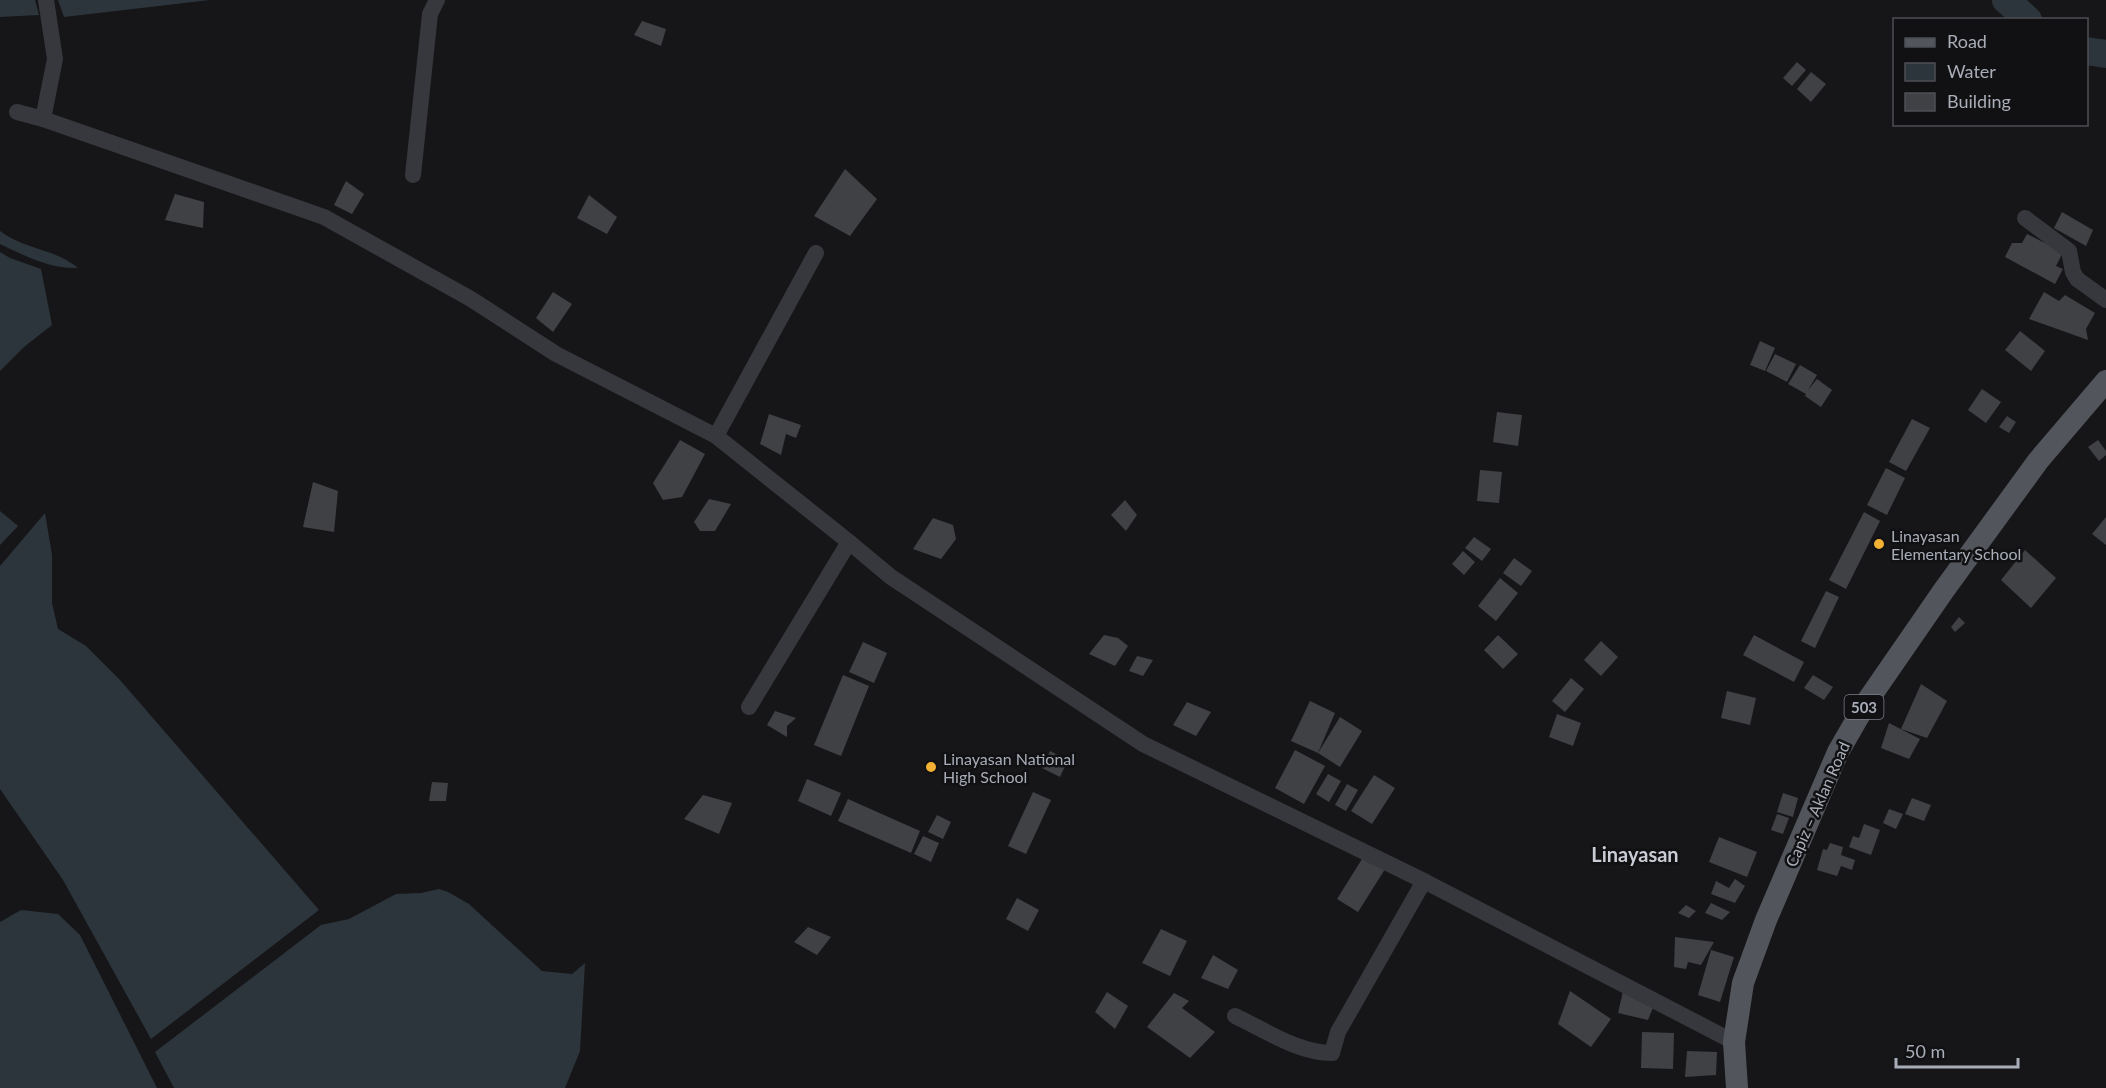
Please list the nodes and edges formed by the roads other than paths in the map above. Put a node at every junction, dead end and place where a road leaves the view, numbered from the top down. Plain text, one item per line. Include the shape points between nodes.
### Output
1 (46, 0) edge
2 (437, 0) edge
3 (17, 112) dead end
4 (43, 119) junction
5 (412, 175) dead end
6 (2025, 218) dead end
7 (816, 253) dead end
8 (2106, 300) edge
9 (2106, 381) edge
10 (716, 436) junction
11 (849, 542) junction
12 (749, 707) dead end
13 (1424, 881) junction
14 (1235, 1016) dead end
15 (1734, 1042) junction
16 (1737, 1088) edge

1 - 4 street via 55,59
2 - 5 street via 430,14
3 - 4 street
4 - 10 street via 324,217 471,299 556,354
6 - 8 street via 2069,251 2077,279
7 - 10 street
9 - 15 main road, Capiz – Aklan Road / 503 via 2038,461 1944,590 1868,700 1838,752 1743,983
10 - 11 street
11 - 12 street
11 - 13 street via 891,577 1143,744
13 - 14 street via 1338,1032 1332,1053 1299,1047
13 - 15 street
15 - 16 main road, Capiz – Aklan Road / 503

